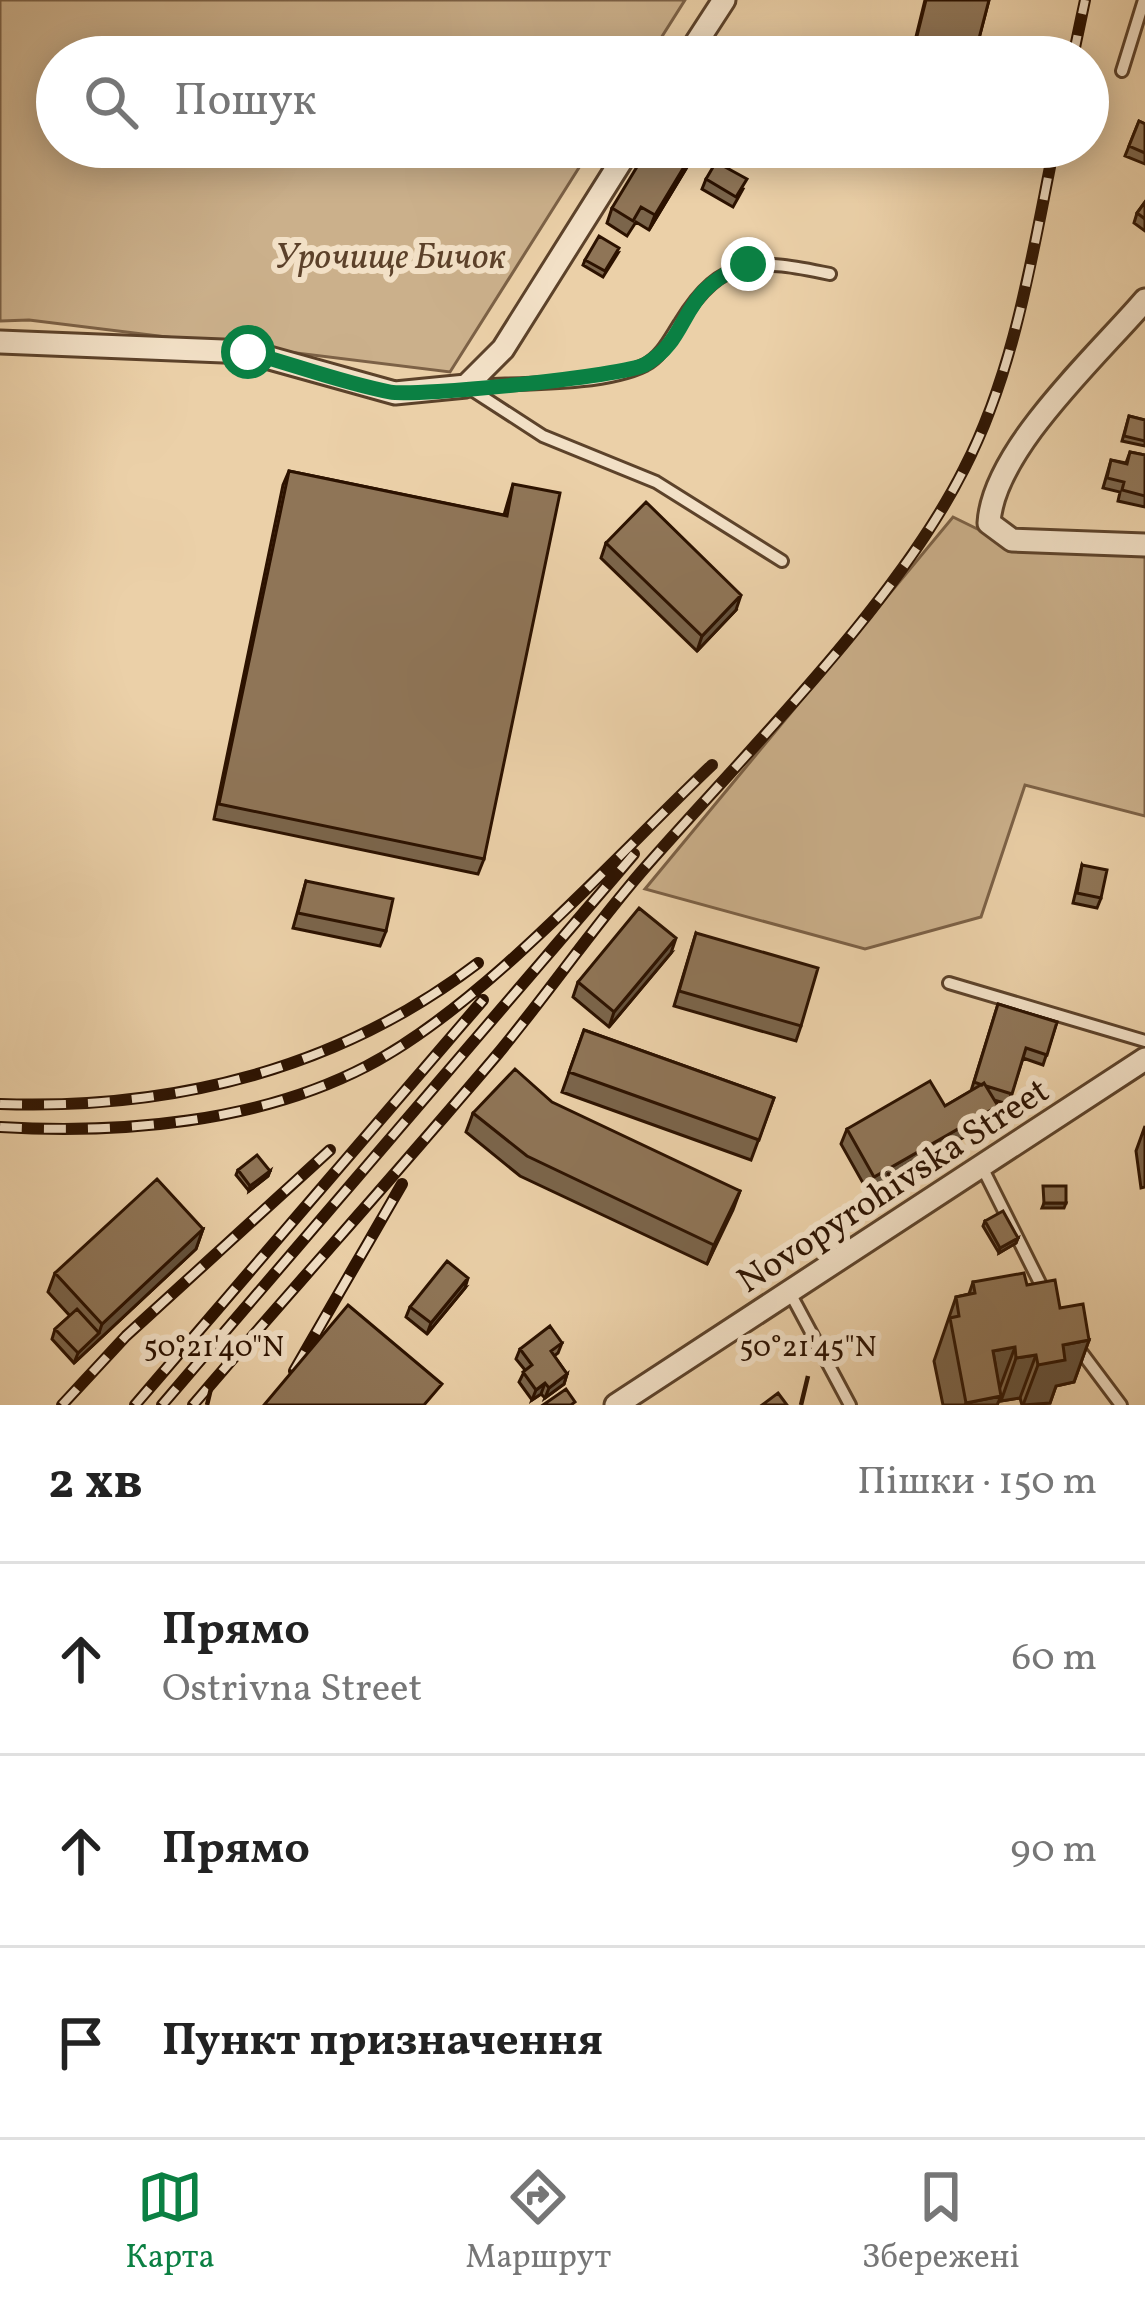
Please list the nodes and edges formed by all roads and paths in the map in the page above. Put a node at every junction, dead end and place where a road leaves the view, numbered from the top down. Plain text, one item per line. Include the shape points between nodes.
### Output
1 (724, 0) edge
2 (1144, 0) edge
3 (701, 36) edge
4 (1122, 71) dead end
5 (617, 168) edge
6 (830, 274) dead end
7 (1145, 300) edge
8 (0, 342) edge
9 (466, 386) junction
10 (1145, 545) edge
11 (782, 561) dead end
12 (949, 983) dead end
13 (1145, 1041) edge
14 (1145, 1059) edge
15 (981, 1164) junction
16 (789, 1291) junction
17 (1052, 1307) edge
18 (1070, 1338) edge
19 (616, 1405) edge
20 (850, 1405) edge
21 (1121, 1405) edge

1 - 3 street
2 - 4 lane
5 - 9 street via 503,349
6 - 9 lane via 748,264 716,275 644,366
7 - 10 street via 1029,436 990,502 989,523 1012,540
8 - 9 street via 248,352 395,393
9 - 11 lane via 543,436 656,482
12 - 13 lane
14 - 15 street, Novopyrohivska Street
15 - 16 street, Novopyrohivska Street
15 - 17 lane
16 - 19 street, Novopyrohivska Street
16 - 20 lane
18 - 21 lane

